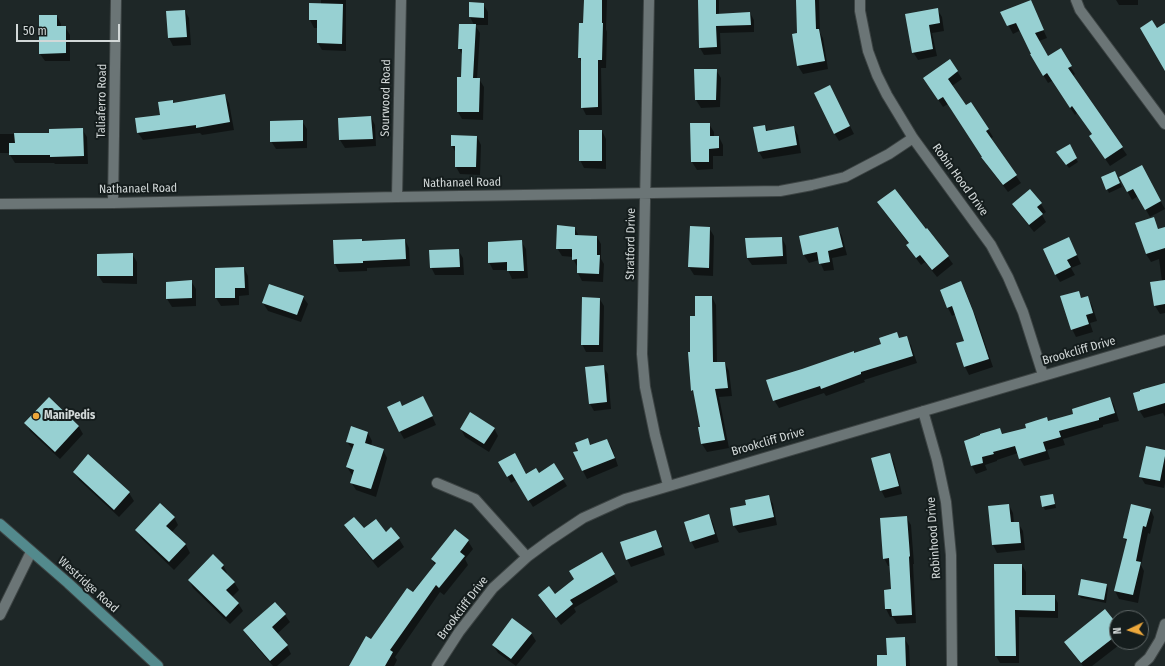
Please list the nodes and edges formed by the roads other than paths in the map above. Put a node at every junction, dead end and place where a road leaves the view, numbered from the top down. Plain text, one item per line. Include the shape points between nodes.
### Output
1 (116, 0) edge
2 (401, 0) edge
3 (649, 0) edge
4 (860, 0) edge
5 (1076, 0) edge
6 (1164, 118) edge
7 (912, 138) junction
8 (645, 194) junction
9 (397, 197) junction
10 (113, 203) junction
11 (0, 204) edge
12 (1165, 340) edge
13 (1043, 375) junction
14 (923, 411) junction
15 (437, 483) dead end
16 (668, 485) junction
17 (0, 524) edge
18 (30, 552) junction
19 (527, 557) junction
20 (0, 615) edge
21 (1165, 624) edge
22 (158, 666) edge
23 (437, 666) edge
24 (952, 666) edge
25 (1140, 666) edge

1 - 10 street, Taliaferro Road
2 - 9 street, Sourwood Road
3 - 8 street, Stratford Drive
4 - 7 street, Robin Hood Drive via 868,51 877,75
5 - 6 street via 1080,10
7 - 8 street, Nathanael Road via 889,154 845,177 812,185 780,191
7 - 13 street, Robin Hood Drive via 991,245 1023,312
8 - 9 street, Nathanael Road
8 - 16 street, Stratford Drive via 642,354 645,387
9 - 10 street, Nathanael Road
10 - 11 street, Nathanael Road
12 - 13 street, Brookcliff Drive
13 - 14 street, Brookcliff Drive
14 - 16 street, Brookcliff Drive
14 - 24 street, Robinhood Drive via 946,502 950,555
15 - 19 street via 475,499
16 - 19 street, Brookcliff Drive via 625,498 583,518
17 - 18 main road, Westridge Road
18 - 20 street
18 - 22 main road, Westridge Road via 68,583
19 - 23 street, Brookcliff Drive via 493,588
21 - 25 street via 1160,640 1149,658

